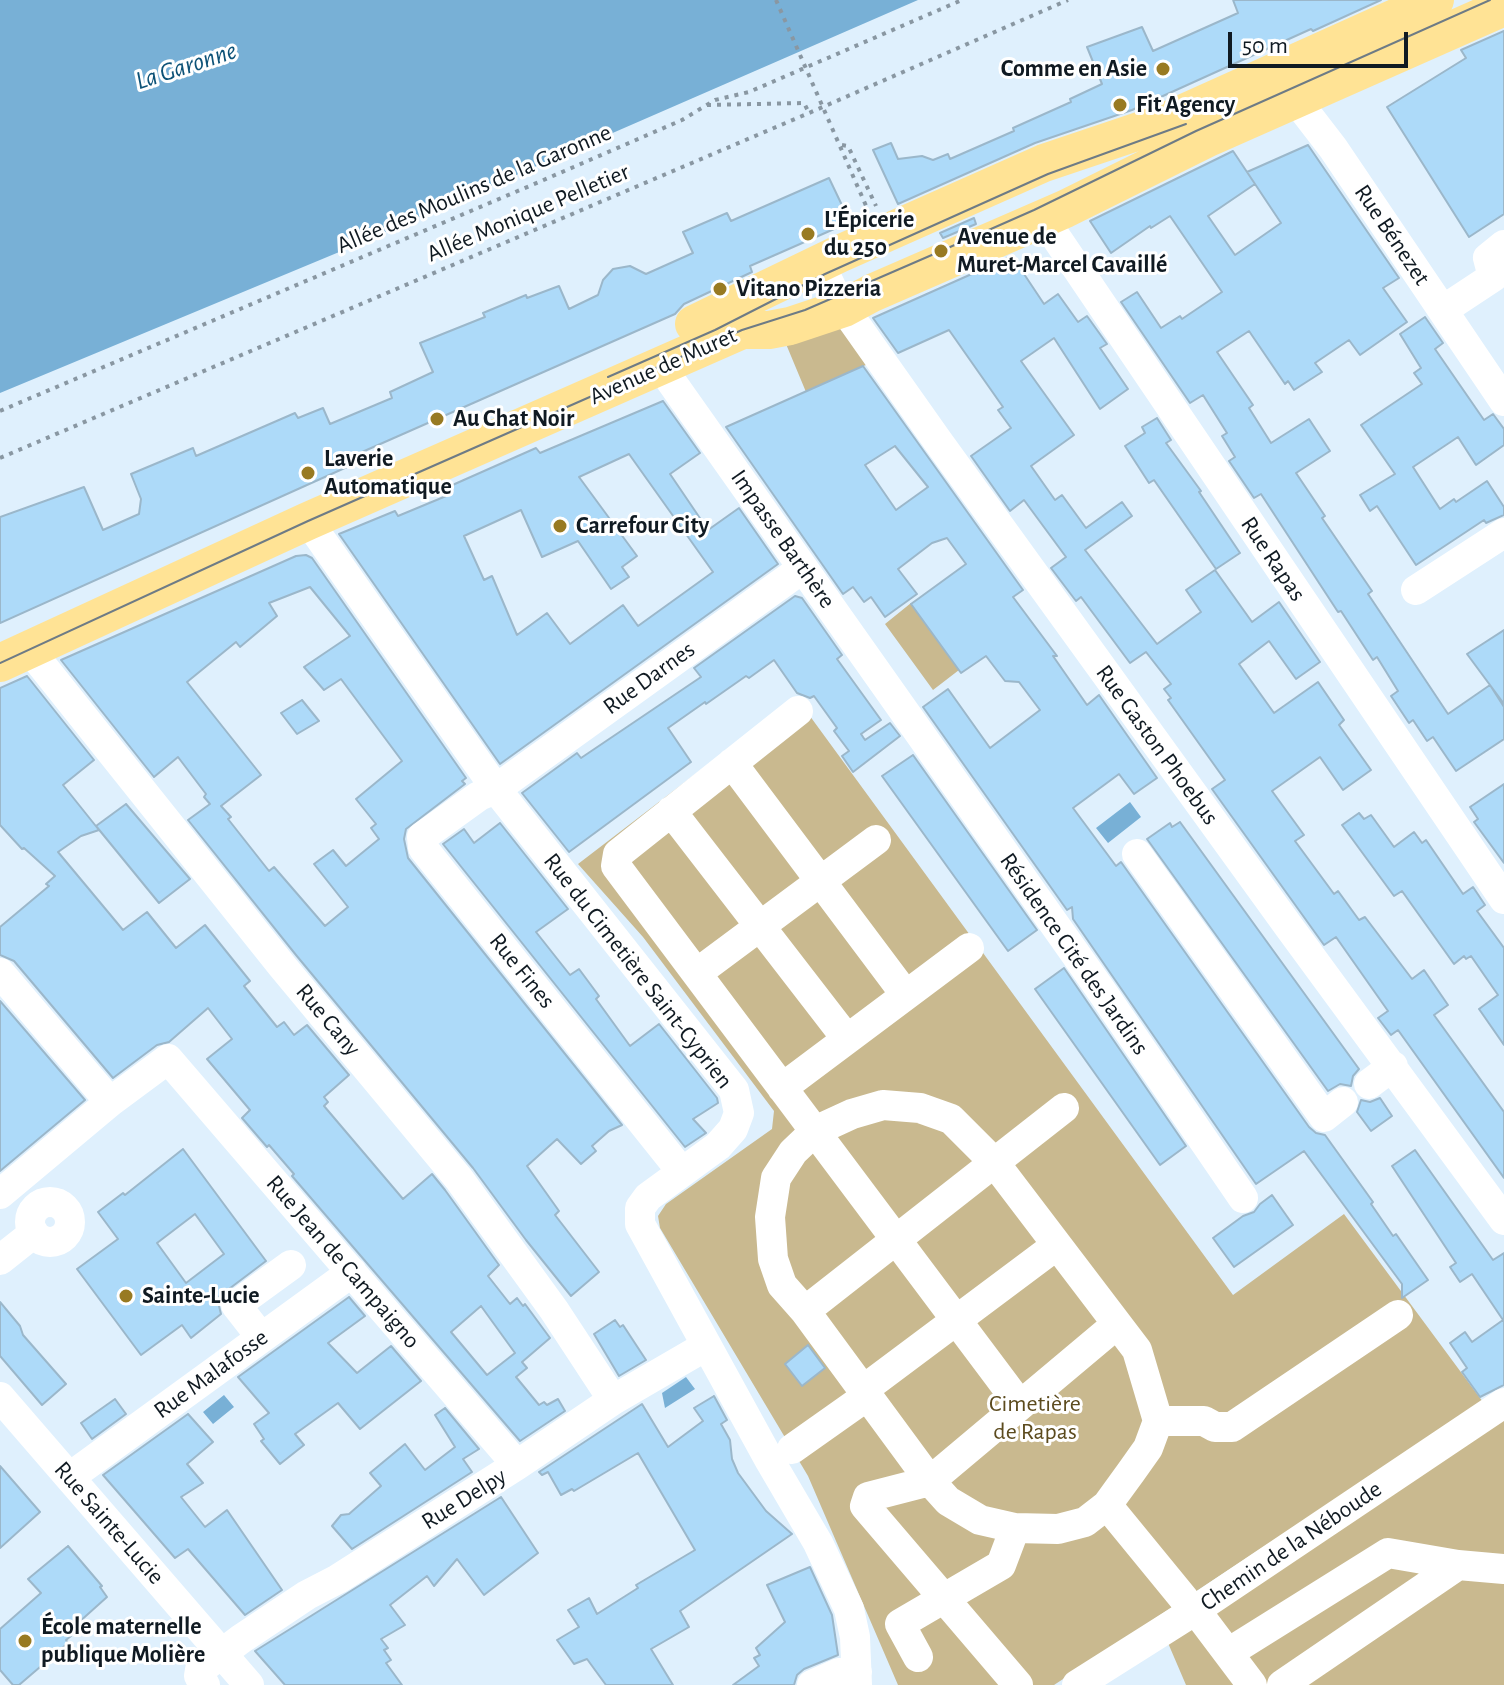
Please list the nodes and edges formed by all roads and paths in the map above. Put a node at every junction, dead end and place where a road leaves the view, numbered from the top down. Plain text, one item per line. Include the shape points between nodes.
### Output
1 (776, 0) edge
2 (962, 0) edge
3 (1068, 0) edge
4 (1435, 0) edge
5 (1504, 7) edge
6 (1288, 85) junction
7 (705, 105) junction
8 (824, 107) junction
9 (809, 113) junction
10 (842, 145) junction
11 (1043, 218) junction
12 (878, 222) junction
13 (1504, 245) edge
14 (820, 264) junction
15 (844, 308) junction
16 (1443, 310) junction
17 (661, 367) junction
18 (1504, 401) edge
19 (0, 411) edge
20 (0, 458) edge
21 (308, 521) junction
22 (1504, 533) edge
23 (803, 568) junction
24 (1416, 590) dead end
25 (10, 650) edge
26 (798, 711) dead end
27 (904, 711) joint
28 (732, 763) junction
29 (496, 789) junction
30 (671, 811) junction
31 (876, 840) dead end
32 (1137, 854) dead end
33 (820, 881) junction
34 (1504, 899) edge
35 (760, 927) junction
36 (969, 948) dead end
37 (0, 973) edge
38 (697, 973) junction
39 (905, 994) junction
40 (847, 1039) junction
41 (782, 1088) junction
42 (110, 1102) junction
43 (1343, 1102) dead end
44 (1064, 1108) dead end
45 (815, 1131) junction
46 (994, 1162) junction
47 (682, 1172) junction
48 (0, 1194) edge
49 (1243, 1198) dead end
50 (1504, 1220) edge
51 (34, 1233) dead end
52 (895, 1240) junction
53 (1057, 1245) junction
54 (0, 1260) edge
55 (291, 1265) dead end
56 (352, 1272) junction
57 (805, 1311) junction
58 (1398, 1315) dead end
59 (957, 1320) junction
60 (1117, 1324) junction
61 (261, 1337) junction
62 (706, 1346) junction
63 (865, 1393) junction
64 (0, 1397) edge
65 (613, 1400) junction
66 (1504, 1403) edge
67 (1020, 1405) junction
68 (1158, 1421) junction
69 (792, 1449) dead end
70 (517, 1465) junction
71 (70, 1477) junction
72 (930, 1481) junction
73 (1107, 1505) junction
74 (1015, 1528) junction
75 (1458, 1565) junction
76 (1504, 1569) edge
77 (945, 1599) junction
78 (222, 1653) junction
79 (1228, 1653) junction
80 (918, 1657) dead end
81 (857, 1678) edge
82 (205, 1685) edge
83 (249, 1685) edge
84 (812, 1685) edge
85 (1018, 1685) edge
86 (1077, 1685) edge
87 (1252, 1685) edge
88 (1282, 1685) edge

1 - 8 path
2 - 7 path, Allée des Moulins de la Garonne via 749,92
3 - 8 path, Allée Monique Pelletier
4 - 6 main road, Avenue de Muret
5 - 6 main road, Avenue de Muret
6 - 11 main road, Avenue de Muret via 1210,137
6 - 12 main road, Avenue de Muret
6 - 16 street, Rue Bénezet
7 - 9 path via 804,103
7 - 19 path, Allée des Moulins de la Garonne via 682,120
8 - 9 path, Allée Monique Pelletier
8 - 10 path
9 - 20 path, Allée Monique Pelletier
10 - 12 path
10 - 12 path via 848,146
11 - 15 main road, Avenue de Muret
11 - 34 street, Rue Rapas
12 - 14 main road, Avenue de Muret
13 - 16 street via 1488,258 1493,277
14 - 15 street, Rue Gaston Phoebus
14 - 25 main road, Avenue de Muret via 316,498
15 - 17 main road, Avenue de Muret via 790,326 742,330
15 - 50 street, Rue Gaston Phoebus via 1381,1075
16 - 18 street, Rue Bénezet
17 - 21 main road, Avenue de Muret
17 - 23 street, Impasse Barthère
21 - 25 main road, Avenue de Muret
21 - 29 street, Rue du Cimetière Saint-Cyprien
22 - 24 street
23 - 27 street, Impasse Barthère
23 - 29 street, Rue Darnes
25 - 65 street, Rue Cany via 459,1179
26 - 28 street
27 - 49 street, Résidence Cité des Jardins
28 - 30 street
28 - 33 street
29 - 47 street, Rue du Cimetière Saint-Cyprien via 734,1090 739,1113 733,1129
29 - 47 street, Rue Fines via 422,837 423,848
30 - 35 street
30 - 38 street via 618,854 616,866
31 - 33 street
32 - 43 street via 1324,1117
33 - 35 street
33 - 39 street
35 - 38 street
35 - 40 street
36 - 39 street
37 - 42 street
38 - 41 street
39 - 40 street
40 - 41 street
41 - 45 street
42 - 48 street
42 - 56 street, Rue Jean de Campaigno via 168,1059
44 - 46 street
45 - 46 street via 883,1105 920,1108 951,1119
45 - 52 street
45 - 57 street via 776,1178 770,1217 773,1259 782,1285
46 - 52 street
46 - 53 street
47 - 62 street, Rue du Cimetière Saint-Cyprien via 648,1197 640,1208 640,1224
51 - 54 street
52 - 57 street
52 - 59 street
53 - 59 street
53 - 60 street
55 - 61 street via 236,1305
56 - 61 street, Rue Malafosse
56 - 70 street, Rue Jean de Campaigno
57 - 63 street
58 - 68 street via 1232,1427
59 - 63 street
59 - 67 street
60 - 67 street
60 - 68 street via 1137,1350
61 - 71 street, Rue Malafosse
62 - 65 street, Rue Delpy
62 - 81 street, Rue du Cimetière Saint-Cyprien via 818,1543 849,1609
63 - 69 street
63 - 72 street
64 - 71 street, Rue Sainte-Lucie
65 - 70 street, Rue Delpy
66 - 86 street, Chemin de la Néboude
67 - 72 street
68 - 73 street via 1148,1448
70 - 78 street, Rue Delpy
71 - 78 street, Rue Sainte-Lucie
72 - 74 street via 948,1501 980,1520
72 - 77 street via 868,1497 865,1506
73 - 74 street via 1085,1522 1058,1529
73 - 79 street
74 - 77 street via 1001,1565
75 - 76 street
75 - 79 street via 1388,1553
75 - 88 street
77 - 80 street via 900,1624
77 - 85 street
78 - 82 street via 200,1670
78 - 83 street, Rue Sainte-Lucie
79 - 87 street
81 - 84 street via 839,1673

